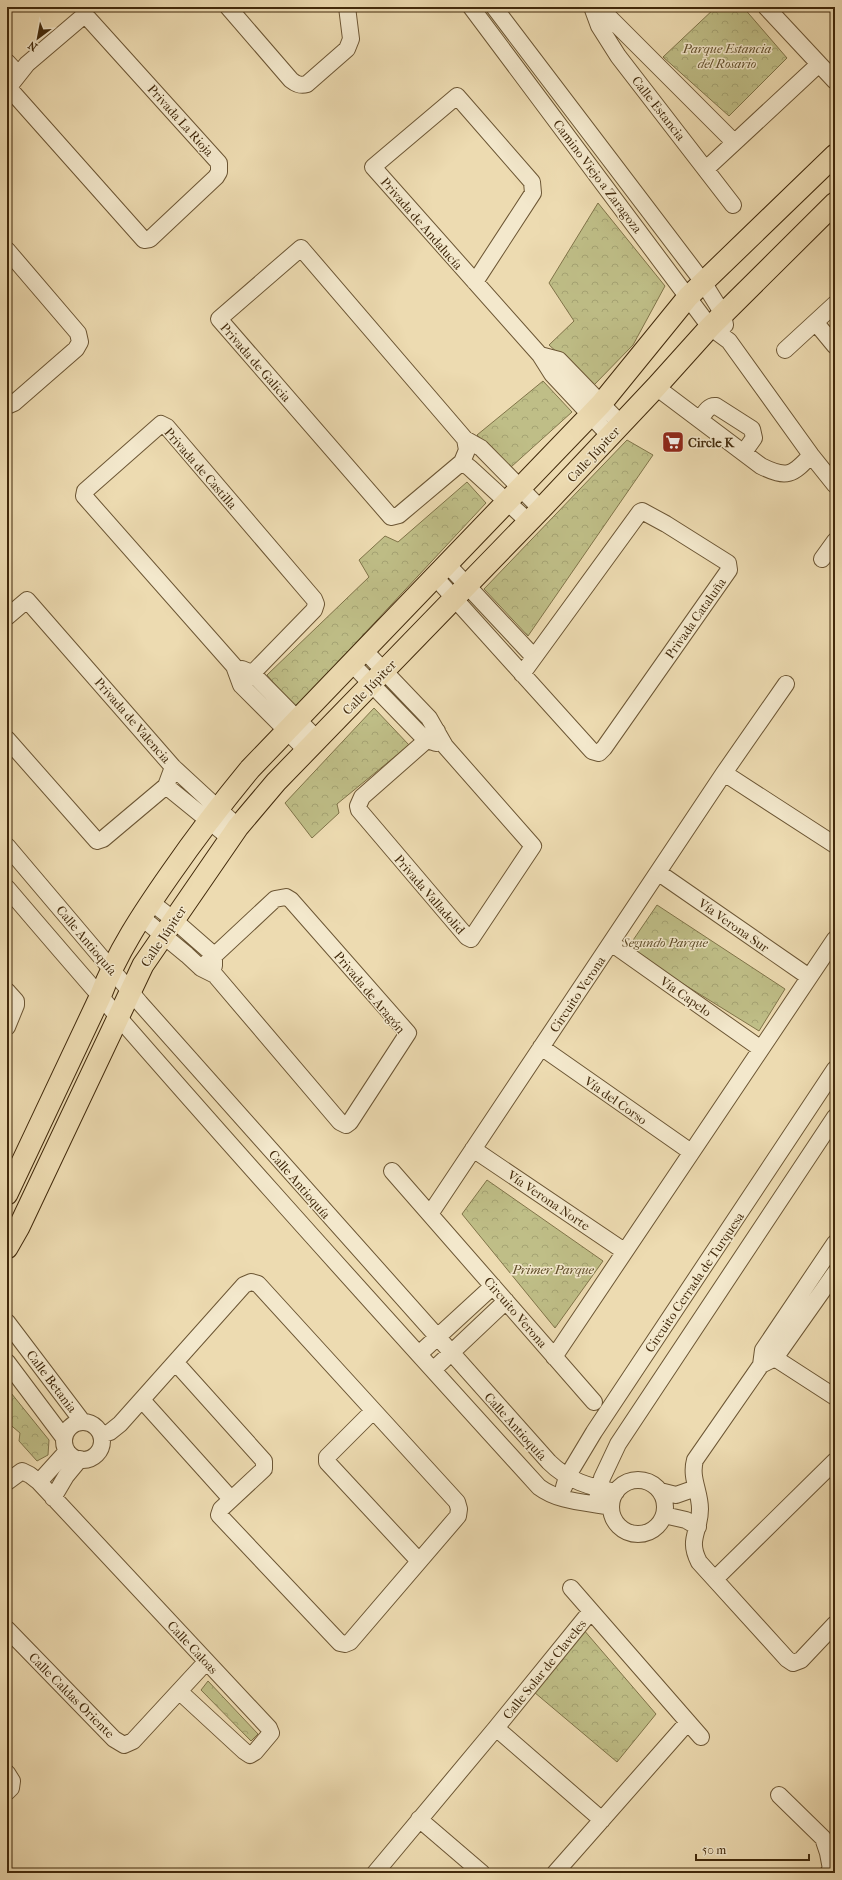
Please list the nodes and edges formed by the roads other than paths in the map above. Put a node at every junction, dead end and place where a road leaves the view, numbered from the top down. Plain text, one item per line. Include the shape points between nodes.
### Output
1 (228, 7) edge
2 (347, 7) edge
3 (471, 7) edge
4 (494, 7) edge
5 (592, 7) edge
6 (599, 7) edge
7 (766, 7) edge
8 (7, 62) edge
9 (819, 64) junction
10 (18, 74) junction
11 (835, 81) edge
12 (8, 87) edge
13 (734, 142) junction
14 (835, 155) edge
15 (706, 169) junction
16 (835, 203) edge
17 (733, 204) dead end
18 (7, 250) edge
19 (475, 282) junction
20 (695, 289) junction
21 (835, 304) edge
22 (716, 321) junction
23 (816, 323) junction
24 (835, 346) edge
25 (785, 350) dead end
26 (656, 387) junction
27 (7, 406) edge
28 (595, 410) junction
29 (700, 420) junction
30 (616, 430) junction
31 (465, 439) junction
32 (744, 452) junction
33 (811, 455) junction
34 (462, 462) junction
35 (835, 485) edge
36 (513, 495) junction
37 (535, 515) junction
38 (835, 541) edge
39 (822, 559) dead end
40 (441, 570) junction
41 (461, 592) junction
42 (7, 617) edge
43 (534, 657) junction
44 (358, 658) junction
45 (522, 674) junction
46 (378, 678) junction
47 (246, 679) junction
48 (786, 684) dead end
49 (292, 726) junction
50 (432, 736) junction
51 (7, 739) edge
52 (312, 745) junction
53 (173, 766) junction
54 (724, 773) junction
55 (166, 786) junction
56 (213, 814) junction
57 (234, 833) junction
58 (835, 845) edge
59 (7, 846) edge
60 (658, 873) junction
61 (7, 888) edge
62 (146, 910) junction
63 (169, 927) junction
64 (835, 939) edge
65 (611, 943) junction
66 (214, 955) junction
67 (111, 968) junction
68 (208, 972) junction
69 (809, 978) junction
70 (7, 991) edge
71 (129, 991) junction
72 (100, 997) junction
73 (117, 1018) junction
74 (7, 1027) edge
75 (541, 1047) junction
76 (761, 1049) junction
77 (835, 1069) edge
78 (835, 1117) edge
79 (473, 1149) junction
80 (691, 1152) junction
81 (392, 1171) dead end
82 (7, 1194) edge
83 (430, 1214) junction
84 (341, 1230) junction
85 (10, 1237) edge
86 (835, 1243) edge
87 (322, 1248) junction
88 (624, 1251) junction
89 (830, 1260) edge
90 (835, 1273) edge
91 (493, 1286) junction
92 (506, 1302) junction
93 (673, 1312) junction
94 (7, 1322) edge
95 (694, 1327) junction
96 (438, 1338) junction
97 (451, 1353) junction
98 (419, 1354) junction
99 (554, 1357) junction
100 (766, 1358) junction
101 (7, 1362) edge
102 (176, 1363) junction
103 (432, 1370) junction
104 (835, 1397) edge
105 (142, 1400) junction
106 (594, 1402) dead end
107 (373, 1411) junction
108 (82, 1421) junction
109 (101, 1435) junction
110 (70, 1449) junction
111 (835, 1461) edge
112 (567, 1477) junction
113 (7, 1482) edge
114 (39, 1482) junction
115 (696, 1488) junction
116 (660, 1491) junction
117 (53, 1498) junction
118 (562, 1498) junction
119 (231, 1499) junction
120 (602, 1500) junction
121 (664, 1515) junction
122 (698, 1527) junction
123 (419, 1560) junction
124 (715, 1578) junction
125 (571, 1588) dead end
126 (591, 1611) junction
127 (835, 1624) edge
128 (7, 1628) edge
129 (206, 1662) junction
130 (180, 1692) junction
131 (688, 1722) junction
132 (496, 1728) junction
133 (701, 1737) dead end
134 (7, 1773) edge
135 (7, 1792) edge
136 (779, 1795) dead end
137 (419, 1819) junction
138 (602, 1820) junction
139 (374, 1873) edge
140 (482, 1873) edge
141 (555, 1873) edge
142 (828, 1873) edge

1 - 2 street via 291,80 303,85 308,84 350,43
3 - 20 street, Camino Viejo a Zaragoza
4 - 20 street, Camino Viejo a Zaragoza
5 - 15 street, Calle Estancia via 599,26 618,56
6 - 13 street, Calle Estancia
7 - 9 street
8 - 10 street
9 - 11 street
9 - 13 street
10 - 12 street, Privada La Rioja
10 - 12 street, Privada La Rioja via 81,18 88,18 220,163 219,172 150,239 144,240
13 - 15 street
14 - 20 main road, Calle Júpiter
15 - 17 street, Calle Estancia
16 - 22 main road, Calle Júpiter
18 - 27 street via 78,333 80,342 76,349 14,403
19 - 19 street, Privada de Andalucía via 373,167 457,96 532,182 534,188
19 - 28 street, Privada de Andalucía via 540,355 559,360
20 - 22 street, Camino Viejo a Zaragoza
20 - 28 main road, Calle Júpiter
21 - 23 street
22 - 26 main road, Calle Júpiter
22 - 33 street, Camino Viejo a Zaragoza
23 - 24 street
23 - 25 street
26 - 29 street
26 - 30 main road, Calle Júpiter
28 - 30 street, Privada de Andalucía
28 - 36 main road, Calle Júpiter
29 - 32 street
29 - 32 street via 708,408 716,406 752,429 754,438
30 - 37 main road, Calle Júpiter
31 - 34 street via 466,450
31 - 34 street, Privada de Galicia via 300,248 219,319 391,517 399,515
31 - 36 street, Privada de Galicia via 481,448
32 - 33 street via 774,473 797,471
33 - 35 street, Camino Viejo a Zaragoza
34 - 36 street, Privada de Galicia
36 - 37 street, Privada de Galicia
36 - 40 main road, Calle Júpiter
37 - 41 main road, Calle Júpiter
38 - 39 street
40 - 41 street, Privada Cataluña
40 - 44 main road, Calle Júpiter
41 - 43 street, Privada Cataluña
41 - 45 street, Privada Cataluña
41 - 46 main road, Calle Júpiter
42 - 53 street, Privada de Valencia via 27,600
43 - 45 street, Privada Cataluña
43 - 45 street, Privada Cataluña via 642,511 728,563 729,570 599,753 592,751
44 - 46 street, Privada Valladolid
44 - 49 main road, Calle Júpiter
46 - 50 street, Privada Valladolid
46 - 52 main road, Calle Júpiter
47 - 47 street, Privada de Castilla via 84,496 86,491 161,424 316,604 314,610
47 - 49 street, Privada de Castilla
48 - 54 street, Circuito Verona
49 - 52 street, Privada de Castilla
49 - 56 main road, Calle Júpiter via 250,769
50 - 50 street, Privada Valladolid via 445,746 533,846 471,939 467,938 358,806 362,797
51 - 55 street via 97,841 103,839
52 - 57 main road, Calle Júpiter via 276,782
53 - 55 street, Privada de Valencia
53 - 56 street
54 - 58 street
54 - 60 street, Circuito Verona
55 - 56 street
56 - 57 street
56 - 62 main road, Calle Júpiter
57 - 63 main road, Calle Júpiter
59 - 67 street, Calle Antioquía
60 - 65 street, Circuito Verona
60 - 69 street, Vía Verona Sur
61 - 72 street, Calle Antioquía
62 - 63 street, Privada de Aragón
62 - 67 main road, Calle Júpiter
63 - 66 street, Privada de Aragón
63 - 68 street, Privada de Aragón
63 - 71 main road, Calle Júpiter
64 - 69 street, Circuito Verona
65 - 75 street, Circuito Verona
65 - 76 street, Vía Capelo
66 - 68 street, Privada de Aragón
66 - 68 street, Privada de Aragón via 274,899 286,897 408,1033 346,1125 340,1122
67 - 71 street, Calle Antioquía
67 - 72 main road, Calle Júpiter
69 - 76 street, Circuito Verona
70 - 74 street via 16,1001
71 - 73 main road, Calle Júpiter
71 - 84 street, Calle Antioquía
72 - 73 street, Calle Antioquía
72 - 82 main road, Calle Júpiter
73 - 85 main road, Calle Júpiter
73 - 87 street, Calle Antioquía
75 - 79 street, Circuito Verona
75 - 80 street, Vía del Corso
76 - 80 street, Circuito Verona
77 - 93 street, Circuito Cerrada de Turquesa
78 - 95 street, Circuito Cerrada de Turquesa
79 - 83 street, Circuito Verona
79 - 88 street, Vía Verona Norte
80 - 88 street, Circuito Verona
81 - 83 street, Circuito Verona
83 - 91 street, Circuito Verona
84 - 87 street
84 - 96 street, Calle Antioquía
86 - 89 street
87 - 98 street, Calle Antioquía
88 - 99 street, Circuito Verona
89 - 100 street
90 - 100 street
91 - 92 street, Circuito Verona
91 - 96 street
92 - 97 street
92 - 99 street, Circuito Verona
93 - 95 street
93 - 112 street, Circuito Cerrada de Turquesa via 598,1425
94 - 108 street, Calle Betania
95 - 120 street, Circuito Cerrada de Turquesa via 608,1462
96 - 97 street, Calle Antioquía
96 - 98 street
97 - 103 street
97 - 112 street, Calle Antioquía via 549,1462
98 - 103 street, Calle Antioquía
99 - 106 street, Circuito Verona
100 - 104 street
100 - 115 street via 695,1460 693,1476
101 - 110 street, Calle Betania
102 - 105 street
102 - 107 street via 244,1285 251,1282 258,1284
102 - 119 street via 264,1461 264,1470
103 - 118 street, Calle Antioquía via 544,1491
105 - 109 street via 116,1429
105 - 119 street
107 - 123 street via 457,1502 458,1516
107 - 123 street via 327,1457 327,1462
108 - 109 street via 94,1424
108 - 110 street via 70,1427
109 - 110 street via 102,1442 98,1453 92,1458
110 - 114 street
110 - 117 street via 66,1476
111 - 124 street
112 - 118 street, Circuito Cerrada de Turquesa
112 - 120 street, Calle Antioquía
113 - 114 street, Calle Caloas via 22,1471
114 - 117 street, Calle Caloas
115 - 116 street via 676,1495
115 - 122 street via 700,1507
116 - 120 street via 642,1480 627,1482
116 - 121 street via 665,1503
117 - 129 street, Calle Caloas
118 - 120 street, Calle Antioquía
119 - 123 street via 219,1515 340,1643 350,1642
120 - 121 street via 618,1525 634,1534 644,1534 653,1530 660,1524
121 - 122 street via 686,1520
122 - 124 street via 693,1544 694,1553
124 - 127 street via 790,1662 801,1660
125 - 126 street, Calle Solar de Claveles
126 - 131 street, Calle Solar de Claveles
126 - 132 street, Calle Solar de Claveles
128 - 130 street, Calle Caldas Oriente via 114,1739 124,1745 133,1741
129 - 130 street, Calle Caldas Oriente
129 - 130 street, Calle Caloas via 269,1728 269,1737 250,1755
131 - 133 street, Calle Solar de Claveles
131 - 138 street
132 - 137 street, Calle Solar de Claveles
132 - 138 street, Calle Solar de Claveles
134 - 135 street via 12,1781
136 - 142 street via 823,1838 831,1869
137 - 139 street, Calle Solar de Claveles
137 - 140 street
138 - 141 street

